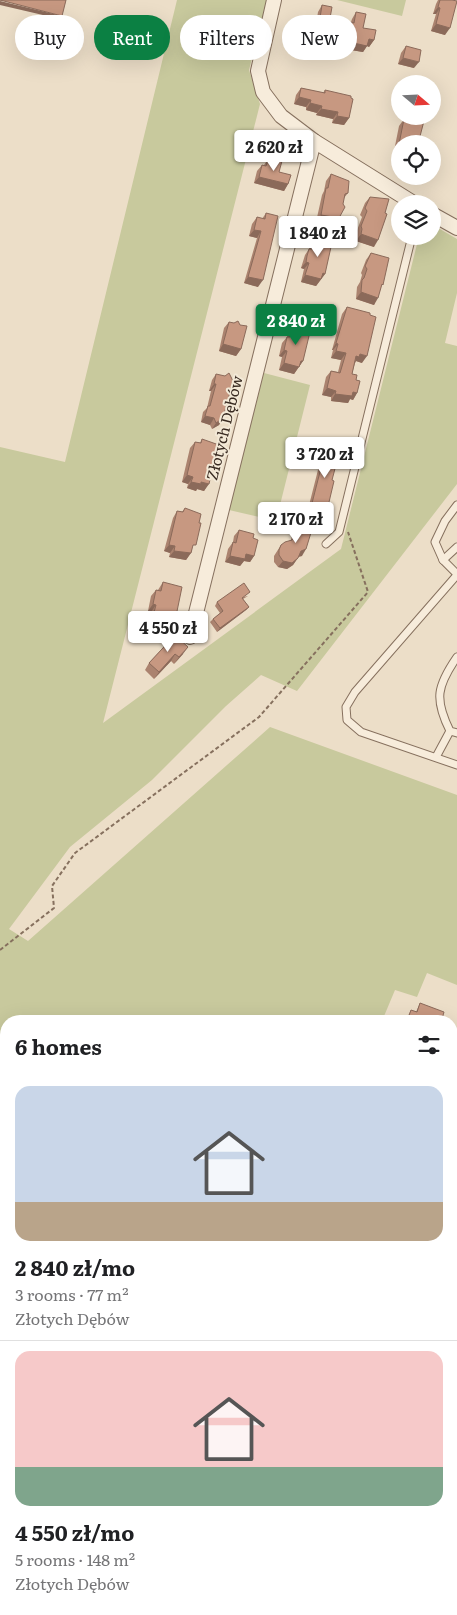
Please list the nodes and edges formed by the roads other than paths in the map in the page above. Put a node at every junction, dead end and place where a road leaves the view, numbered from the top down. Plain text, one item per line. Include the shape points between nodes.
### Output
1 (274, 0) edge
2 (314, 141) junction
3 (401, 195) edge
4 (441, 219) edge
5 (457, 228) edge
6 (410, 245) edge
7 (457, 505) edge
8 (326, 544) dead end
9 (457, 547) edge
10 (443, 560) junction
11 (457, 574) edge
12 (190, 637) dead end
13 (457, 657) edge
14 (454, 732) edge
15 (436, 758) junction
16 (457, 765) edge

1 - 2 street via 258,72 263,92 281,116
2 - 3 street
2 - 12 street, Złotych Dębów
4 - 5 street
6 - 8 lane via 344,516 339,532
7 - 10 lane via 444,521 435,542
9 - 10 lane
10 - 11 lane
11 - 15 lane via 355,692 346,707 347,720 361,732
13 - 14 lane via 440,690 442,716
14 - 15 lane
15 - 16 lane

